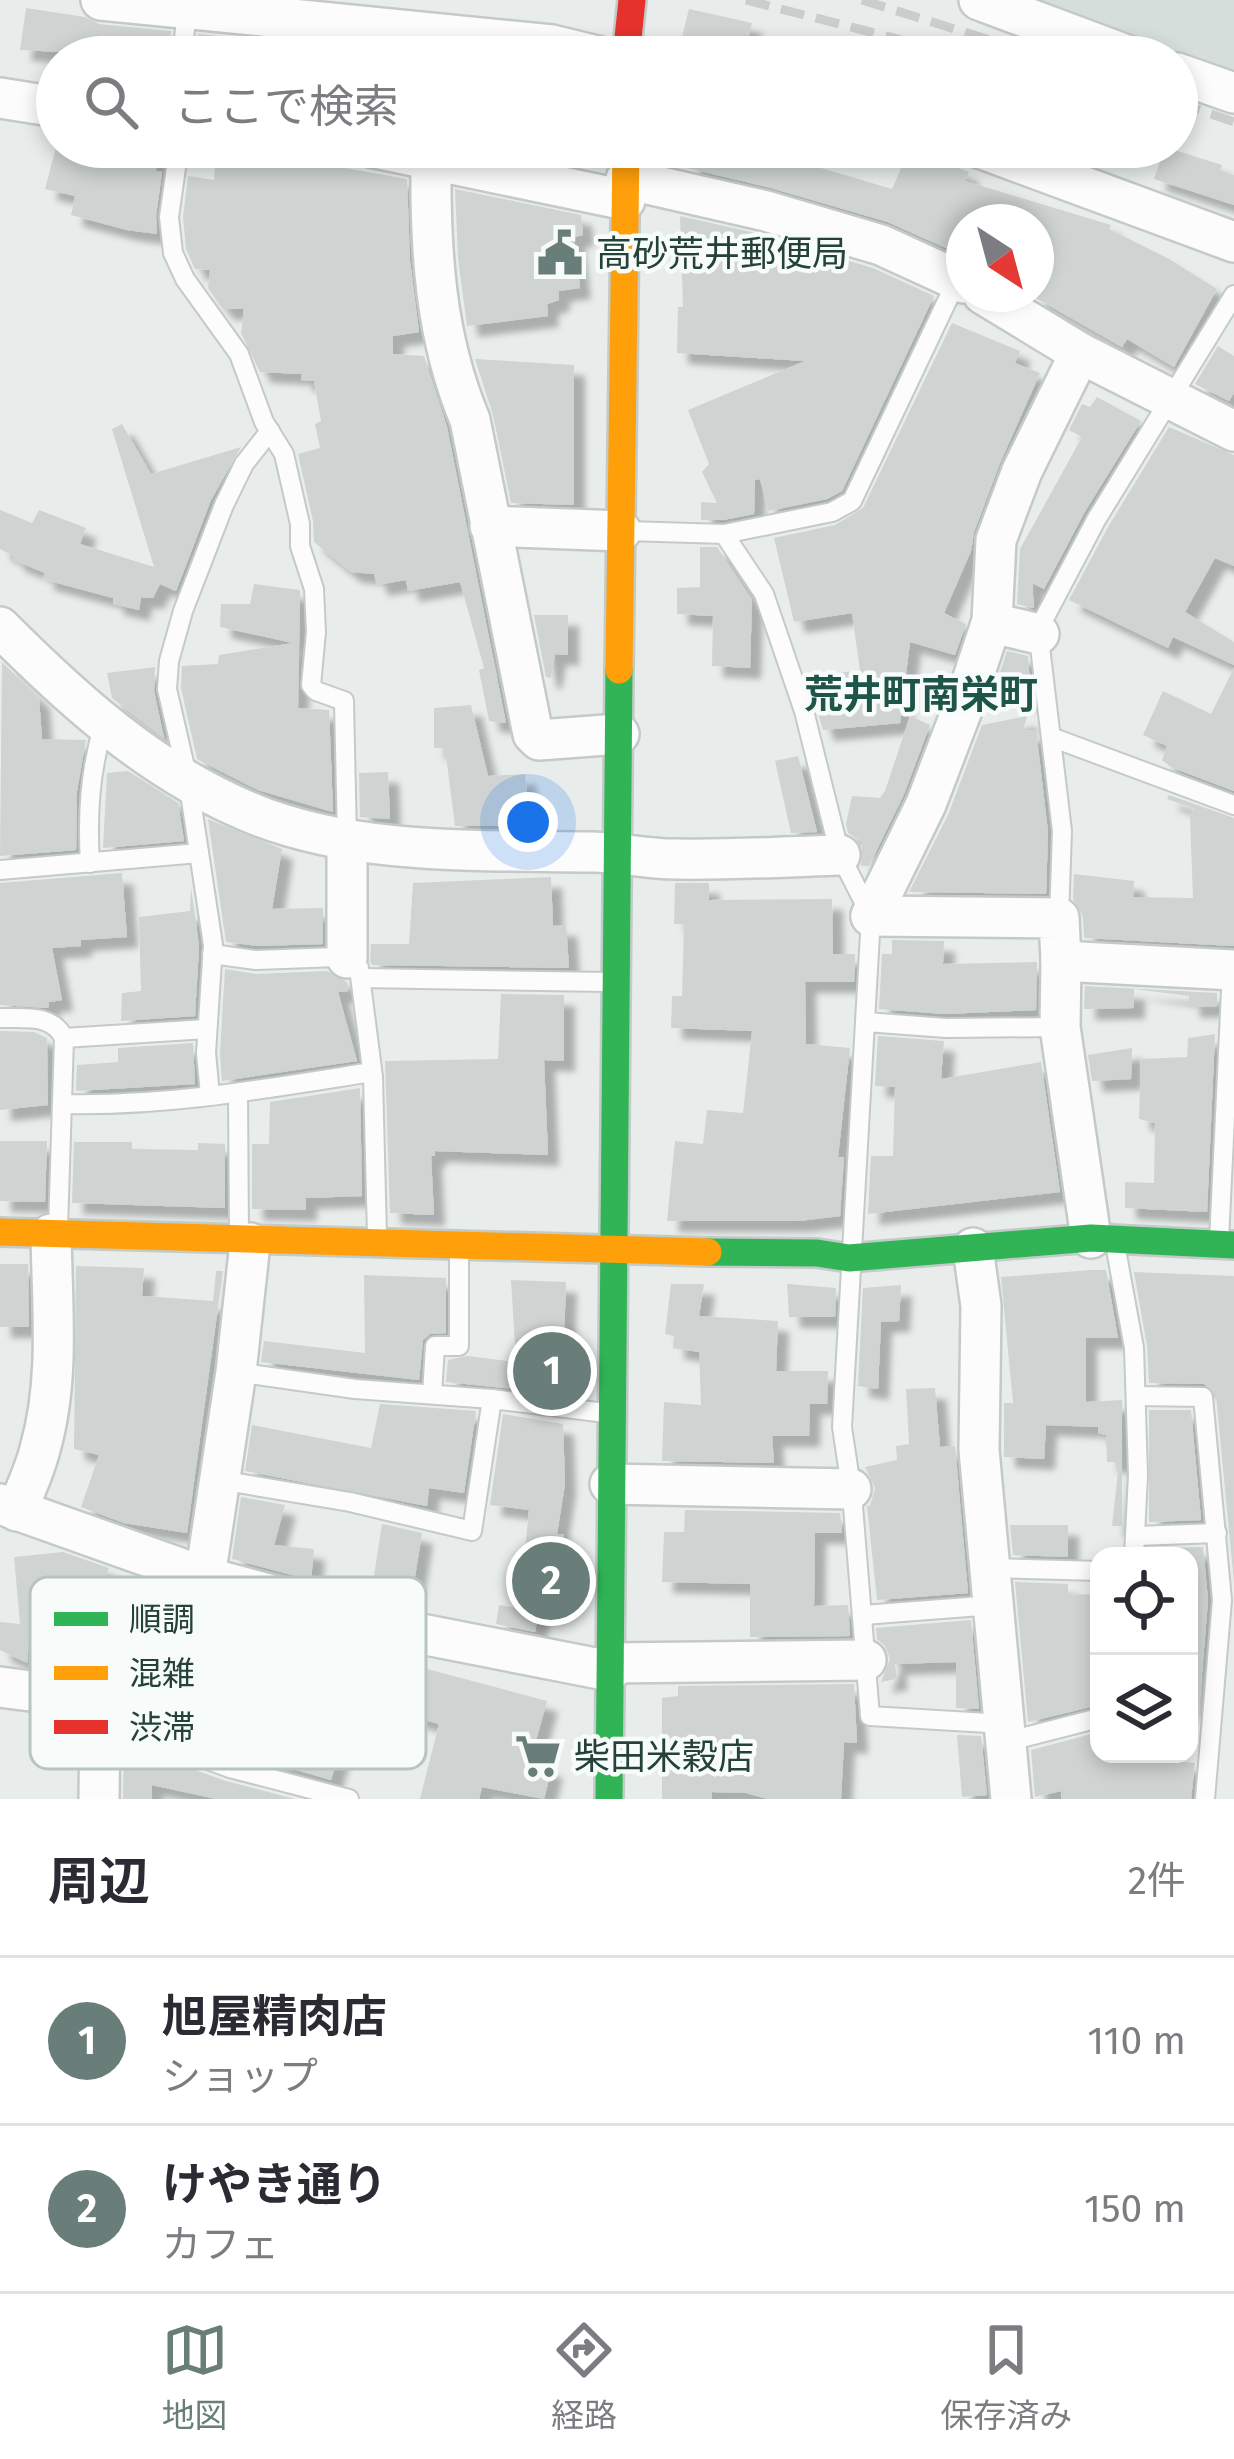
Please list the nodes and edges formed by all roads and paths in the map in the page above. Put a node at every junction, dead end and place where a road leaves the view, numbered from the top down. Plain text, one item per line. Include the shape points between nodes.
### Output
1 (101, 0) edge
2 (632, 0) edge
3 (980, 0) edge
4 (187, 11) junction
5 (184, 36) edge
6 (376, 36) edge
7 (628, 36) edge
8 (1052, 36) edge
9 (1198, 80) edge
10 (1234, 93) edge
11 (0, 98) edge
12 (36, 104) edge
13 (176, 168) edge
14 (439, 168) edge
15 (557, 168) edge
16 (1065, 168) edge
17 (626, 175) edge
18 (1234, 242) edge
19 (946, 276) edge
20 (1234, 295) edge
21 (954, 312) edge
22 (1011, 312) edge
23 (1080, 353) junction
24 (1168, 400) junction
25 (270, 431) junction
26 (1234, 431) edge
27 (490, 526) junction
28 (621, 531) junction
29 (724, 534) junction
30 (992, 623) junction
31 (0, 627) edge
32 (1039, 634) junction
33 (104, 723) junction
34 (619, 734) junction
35 (1051, 737) junction
36 (188, 780) junction
37 (1234, 806) edge
38 (346, 840) junction
39 (618, 853) junction
40 (200, 854) junction
41 (840, 855) junction
42 (90, 862) junction
43 (0, 870) edge
44 (871, 916) junction
45 (1059, 918) junction
46 (212, 954) junction
47 (1061, 961) junction
48 (354, 968) junction
49 (1233, 970) edge
50 (616, 982) junction
51 (0, 1018) edge
52 (866, 1022) junction
53 (1060, 1027) junction
54 (207, 1029) junction
55 (64, 1038) junction
56 (372, 1072) junction
57 (238, 1093) junction
58 (210, 1095) junction
59 (62, 1104) junction
60 (0, 1232) edge
61 (54, 1234) junction
62 (1102, 1239) junction
63 (244, 1242) junction
64 (1226, 1245) edge
65 (377, 1246) junction
66 (459, 1248) junction
67 (973, 1248) junction
68 (611, 1252) junction
69 (850, 1258) junction
70 (236, 1372) junction
71 (432, 1394) junction
72 (1136, 1396) junction
73 (491, 1399) junction
74 (611, 1414) junction
75 (220, 1480) junction
76 (610, 1484) junction
77 (851, 1489) junction
78 (9, 1507) edge
79 (1217, 1532) junction
80 (1135, 1546) edge
81 (1227, 1568) edge
82 (1090, 1572) edge
83 (205, 1577) joint
84 (992, 1586) junction
85 (863, 1615) junction
86 (426, 1635) edge
87 (866, 1660) junction
88 (609, 1667) junction
89 (0, 1687) edge
90 (30, 1691) edge
91 (1198, 1716) edge
92 (1212, 1717) junction
93 (1090, 1719) edge
94 (1006, 1733) junction
95 (99, 1769) edge
96 (234, 1769) edge
97 (99, 1799) edge
98 (349, 1799) edge
99 (609, 1799) edge
100 (1011, 1799) edge
101 (1205, 1799) edge

1 - 4 street
2 - 7 street
3 - 8 street
4 - 5 lane
4 - 6 street
9 - 10 street
11 - 12 street
13 - 25 lane via 173,254 239,354
14 - 27 street via 430,252
15 - 17 street
16 - 18 street
17 - 19 street via 881,245
17 - 28 street
20 - 24 lane
21 - 29 lane via 852,501
22 - 23 street
23 - 24 street
23 - 30 street via 996,540
24 - 26 street
24 - 32 lane
25 - 36 lane via 224,505 169,661 167,689
25 - 38 lane via 284,454 314,589 310,685 344,701
27 - 28 street
27 - 34 street via 533,734
28 - 29 lane
28 - 34 street
29 - 41 lane via 764,594
30 - 32 street
30 - 44 street via 926,804
31 - 33 street
32 - 35 lane
33 - 36 street
33 - 42 lane via 87,807
34 - 39 street
35 - 37 lane
35 - 45 lane via 1062,831
36 - 38 street via 250,812
36 - 40 lane
38 - 39 street
38 - 48 street
39 - 41 street via 670,860
39 - 50 street
40 - 42 lane
40 - 46 lane
41 - 44 lane
42 - 43 lane
44 - 45 street
44 - 52 lane
45 - 47 street
46 - 48 lane
46 - 54 lane
47 - 49 street
47 - 53 street
48 - 50 lane
48 - 56 lane
49 - 64 lane
50 - 68 street
51 - 55 lane via 49,1020
52 - 53 lane
52 - 69 lane
53 - 62 street
54 - 55 lane
54 - 58 lane
55 - 59 lane
56 - 57 lane
56 - 65 lane
57 - 58 lane
57 - 63 lane
58 - 59 lane
59 - 61 lane
60 - 61 street
61 - 63 street
61 - 78 street via 49,1407 40,1450
62 - 64 street
62 - 67 street
62 - 72 lane via 1134,1348
63 - 65 street
63 - 70 street
65 - 66 street
66 - 68 street
66 - 71 lane via 459,1346 435,1346
67 - 69 street
67 - 84 street
68 - 69 street
68 - 74 street
69 - 77 lane via 842,1427
70 - 71 lane
70 - 75 street
71 - 73 lane
72 - 79 lane via 1203,1397
72 - 80 lane
73 - 74 lane
73 - 75 lane via 472,1531
74 - 76 street
75 - 83 street
76 - 77 street
76 - 88 street
77 - 85 lane
78 - 83 street
79 - 80 lane
79 - 81 lane
81 - 92 lane
82 - 84 lane
84 - 85 lane
84 - 94 street
85 - 87 lane
86 - 88 street
87 - 88 street
87 - 94 lane via 870,1716
88 - 99 street
89 - 90 street
91 - 92 lane
92 - 101 lane
93 - 94 lane
94 - 100 street
95 - 97 street
96 - 98 lane

